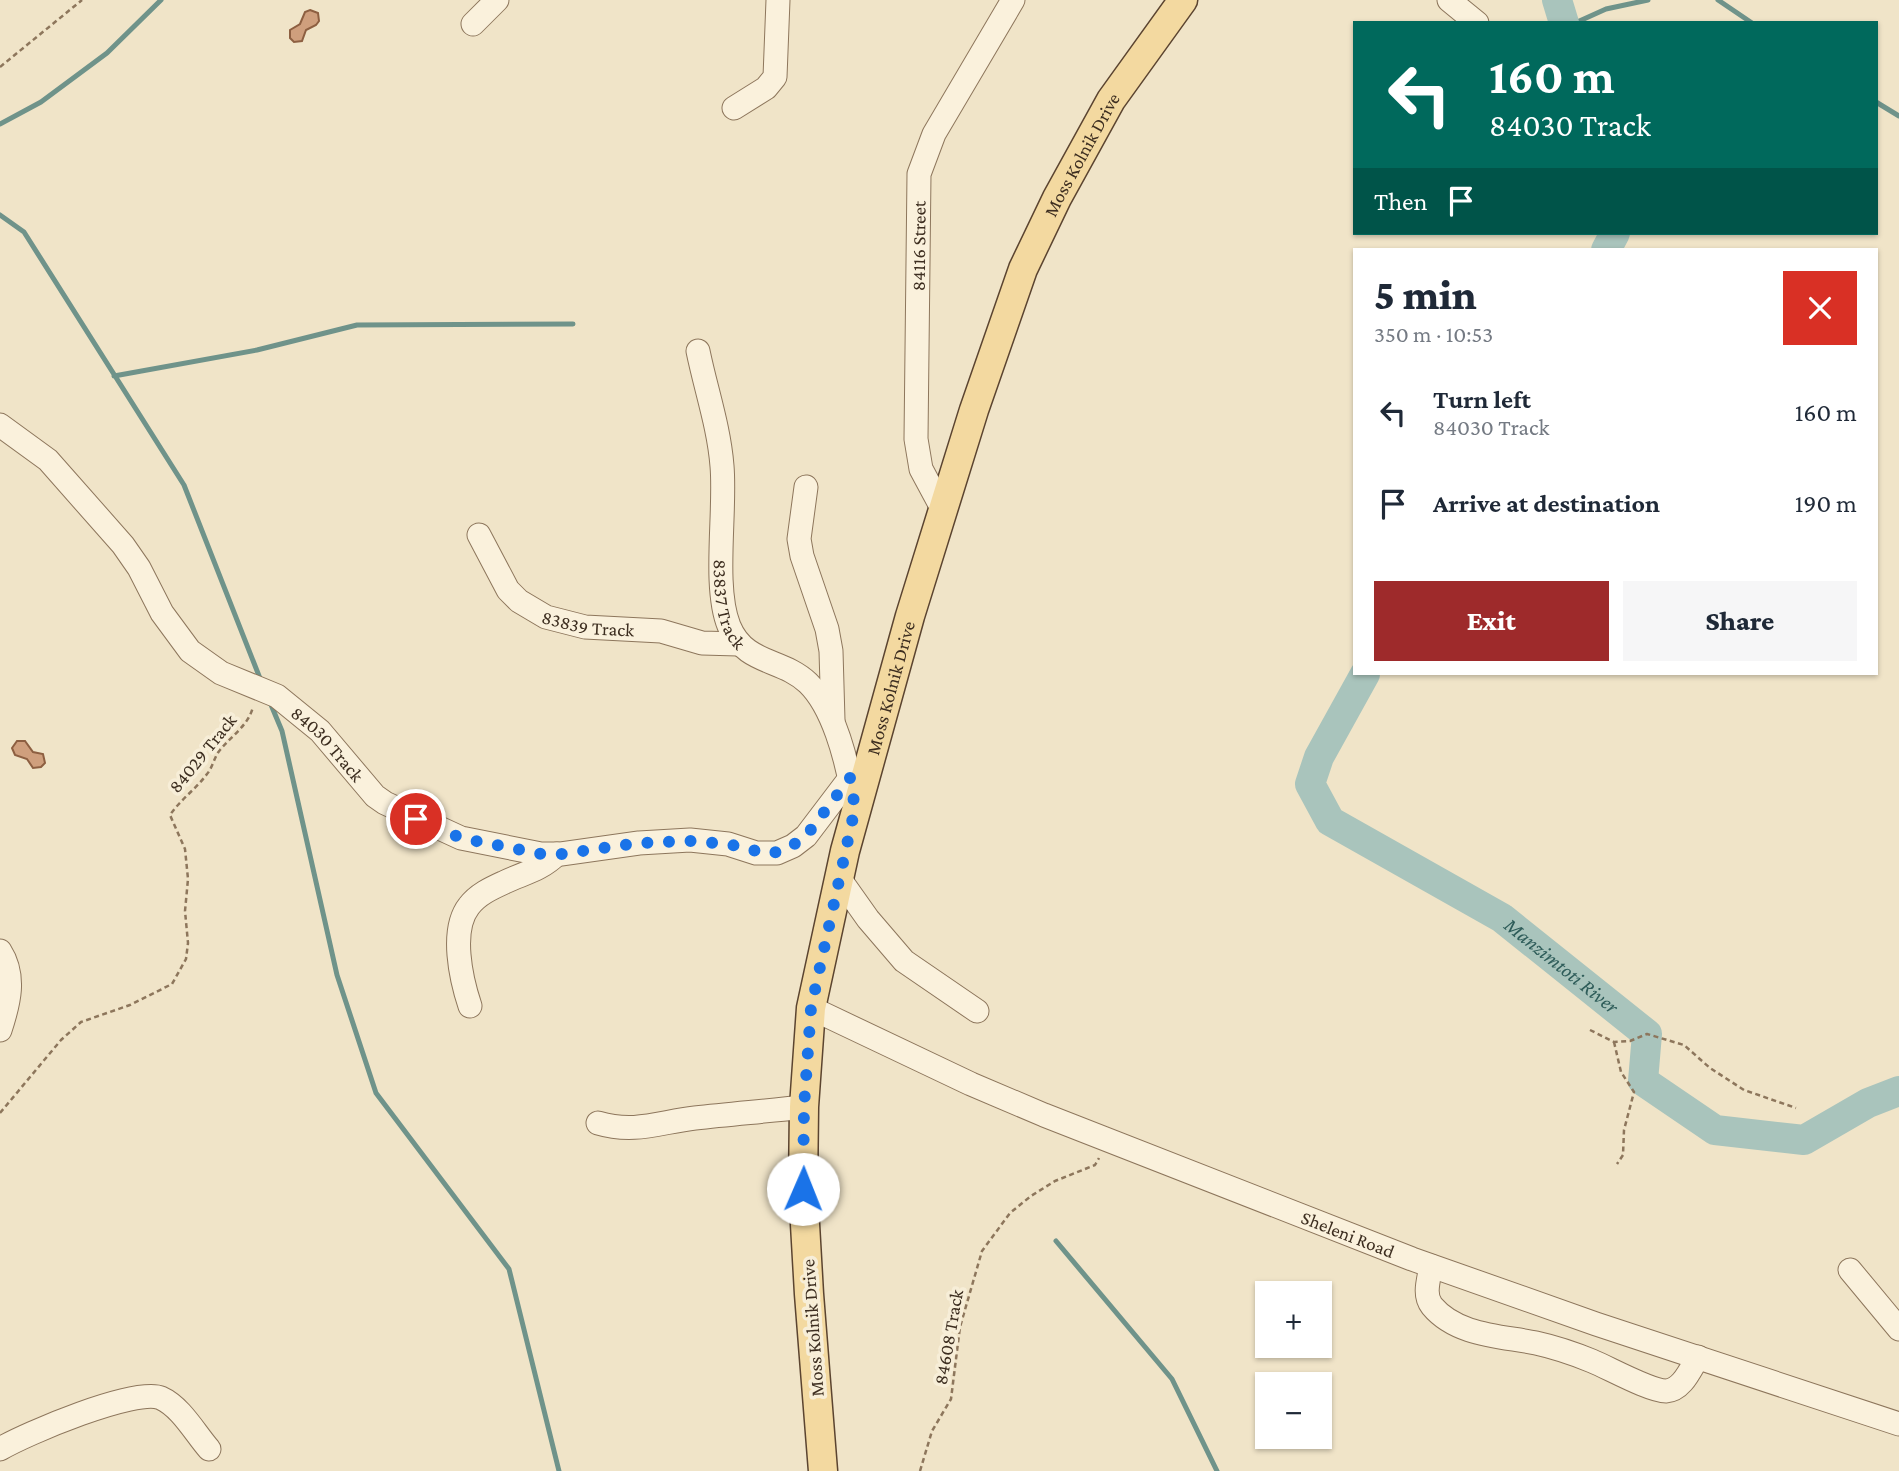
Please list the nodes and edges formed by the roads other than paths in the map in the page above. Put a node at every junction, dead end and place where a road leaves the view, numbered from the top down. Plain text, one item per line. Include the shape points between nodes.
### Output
1 (497, 0) edge
2 (778, 0) edge
3 (1013, 0) edge
4 (1183, 0) edge
5 (1449, 0) edge
6 (1474, 21) edge
7 (473, 24) dead end
8 (734, 108) dead end
9 (698, 351) dead end
10 (0, 425) edge
11 (806, 487) dead end
12 (943, 510) junction
13 (479, 535) dead end
14 (738, 644) junction
15 (834, 727) junction
16 (850, 778) junction
17 (855, 808) junction
18 (557, 855) junction
19 (839, 878) junction
20 (0, 951) edge
21 (470, 1006) dead end
22 (811, 1008) junction
23 (977, 1012) dead end
24 (0, 1030) edge
25 (804, 1107) junction
26 (598, 1123) dead end
27 (1431, 1266) junction
28 (1850, 1270) dead end
29 (1899, 1329) edge
30 (1698, 1357) junction
31 (1899, 1424) edge
32 (209, 1449) dead end
33 (0, 1450) edge
34 (823, 1471) edge

1 - 7 street
2 - 8 street via 775,77
3 - 12 street, 84116 Street via 934,134 918,187 916,439 921,469
4 - 12 main road, Moss Kolnik Drive via 1111,100 1023,269
5 - 6 street
9 - 14 street, 83837 Track via 719,442 724,502 722,584 728,624
10 - 18 street, 84030 Track via 48,460 123,545 190,651 221,673 277,696 320,731 375,796 461,838
11 - 15 street via 799,539 827,629
12 - 17 main road, Moss Kolnik Drive
13 - 14 street, 83839 Track via 508,590 546,617 585,627 661,631 702,643
14 - 15 street, 83837 Track via 809,684
15 - 16 street, 83837 Track
16 - 17 street, 83837 Track
16 - 18 street, 84030 Track via 806,836 777,853 690,841
17 - 19 main road, Moss Kolnik Drive
18 - 21 street via 542,868 488,890 464,913 460,962
19 - 22 main road, Moss Kolnik Drive
19 - 23 street via 904,961
20 - 24 street via 10,978
22 - 25 main road, Moss Kolnik Drive
22 - 27 street, Sheleni Road via 971,1084
25 - 26 street via 628,1129
25 - 34 main road, Moss Kolnik Drive via 803,1189
27 - 30 street, Sheleni Road
27 - 30 street via 1427,1291 1432,1306 1485,1335 1536,1343 1667,1391 1681,1384
28 - 29 street
30 - 31 street, Sheleni Road
32 - 33 street via 177,1410 152,1396 56,1422

